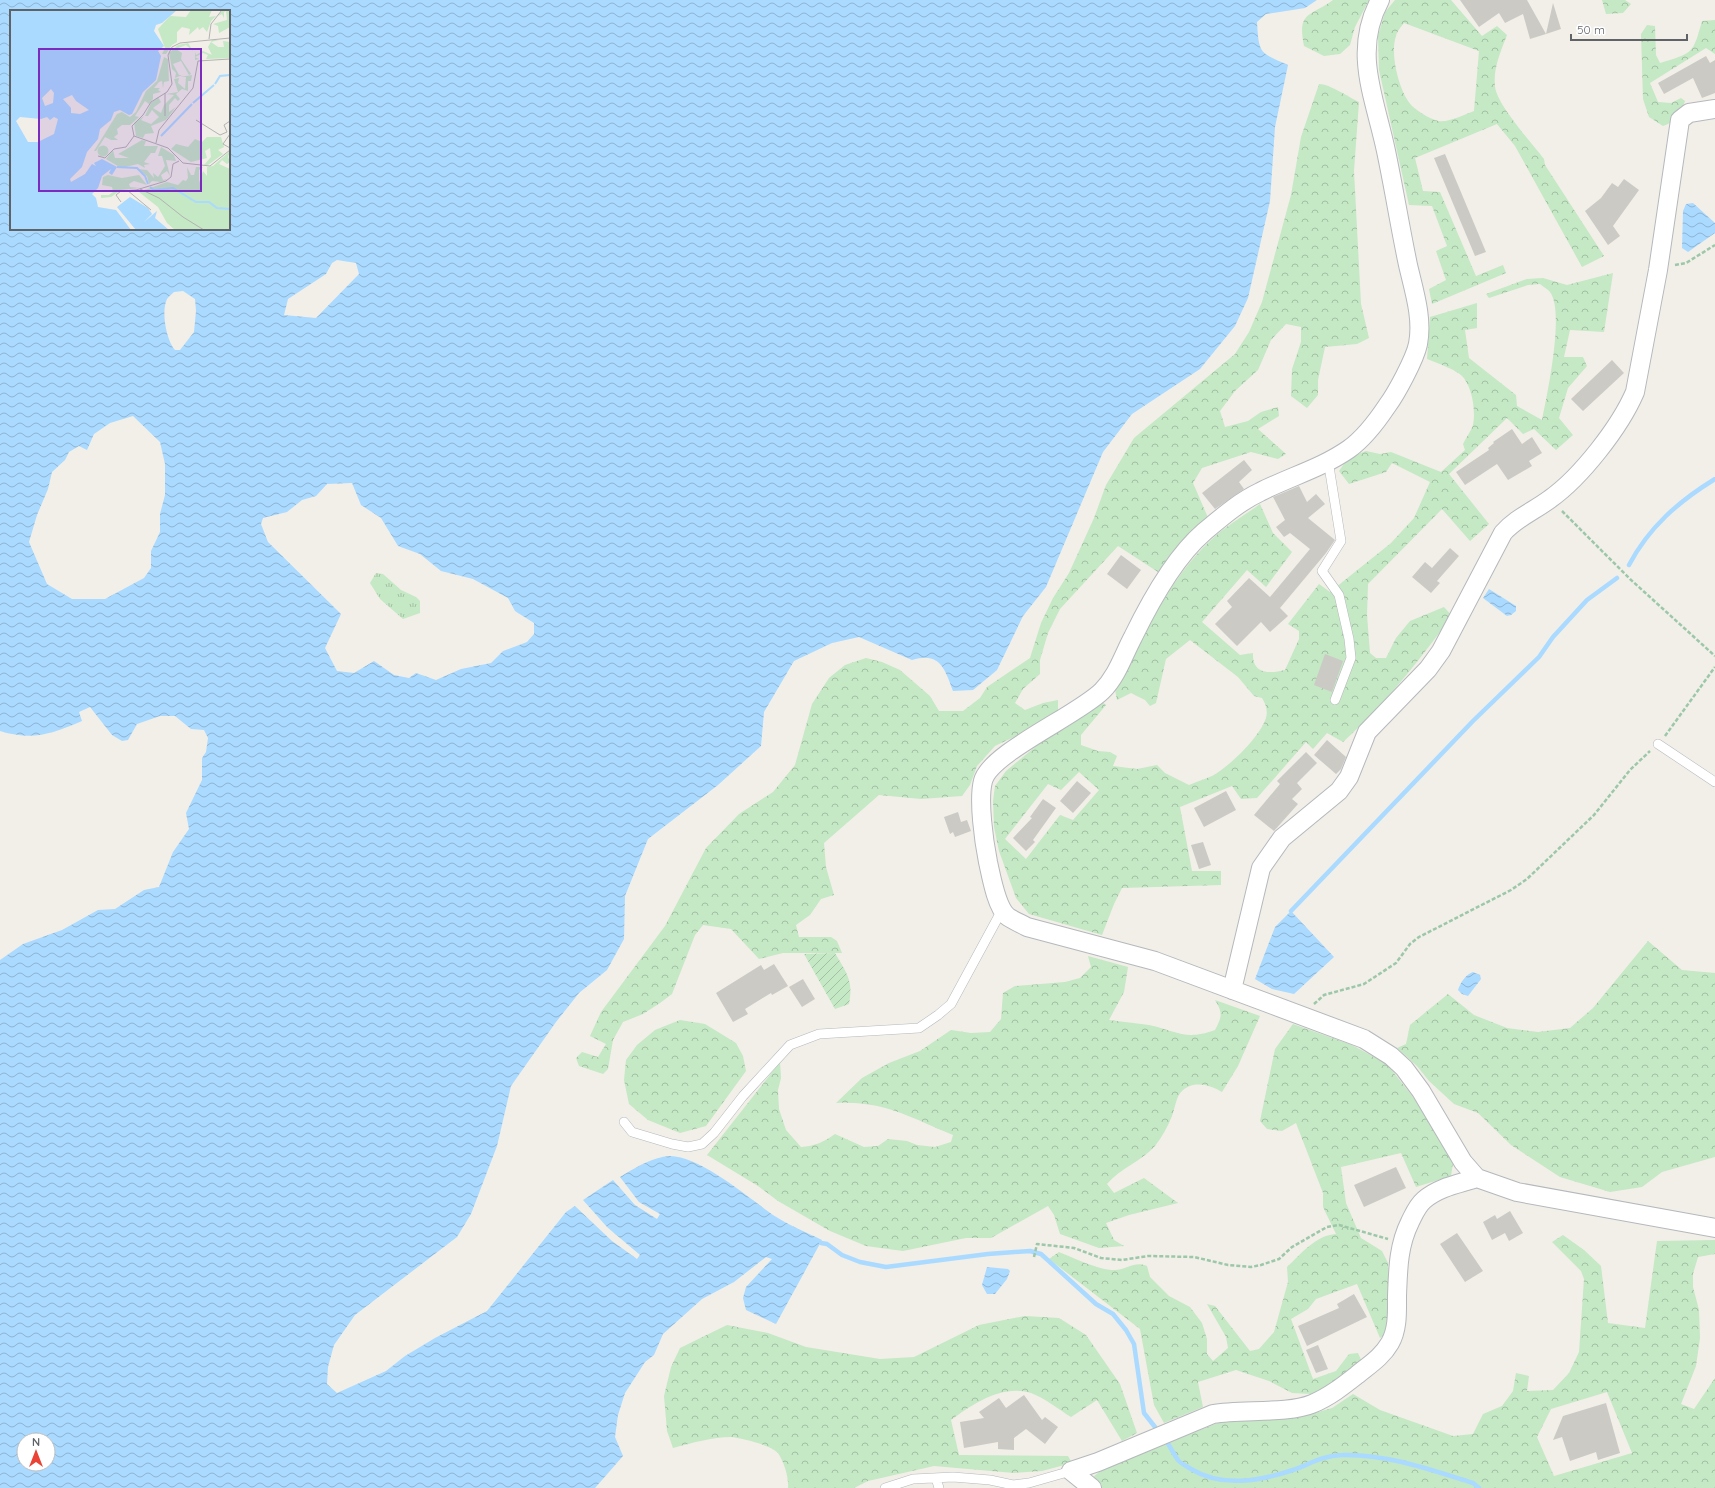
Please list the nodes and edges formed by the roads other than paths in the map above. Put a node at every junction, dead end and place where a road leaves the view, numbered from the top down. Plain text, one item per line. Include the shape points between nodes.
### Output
1 (1380, 0) edge
2 (1715, 109) edge
3 (1328, 460) junction
4 (1335, 700) dead end
5 (1658, 744) road end
6 (1715, 782) edge
7 (1002, 910) junction
8 (1232, 990) junction
9 (624, 1122) dead end
10 (1477, 1178) junction
11 (1715, 1228) edge
12 (1071, 1471) junction
13 (936, 1478) junction
14 (885, 1488) edge
15 (939, 1488) edge
16 (1092, 1488) edge

1 - 3 street via 1373,13 1366,38 1366,58 1370,88 1420,314 1418,346 1388,406 1350,449
2 - 8 street via 1689,113 1680,120 1658,270 1635,392 1629,407 1586,466 1550,499 1512,524 1503,533 1441,651 1367,732 1350,777 1339,791 1282,838 1269,854 1261,868
3 - 4 lane via 1341,541 1322,571 1339,595 1346,619 1350,658
3 - 7 street via 1235,506 1201,535 1179,558 1132,637 1121,665 1102,691 992,766 983,779 985,843
5 - 6 lane
7 - 8 street via 1008,917 1027,927 1155,961
7 - 9 lane via 951,1004 919,1028 819,1034 790,1045 702,1144 688,1147 672,1144 632,1132
8 - 10 street via 1364,1039 1391,1056 1421,1091 1464,1162
10 - 11 street via 1517,1192
10 - 12 street via 1444,1188 1423,1201 1415,1210 1402,1243 1398,1265 1396,1328 1390,1343 1382,1355 1342,1387 1309,1405 1212,1414
12 - 13 lane via 1013,1485 990,1480
12 - 16 street
13 - 14 lane via 913,1479
13 - 15 lane

